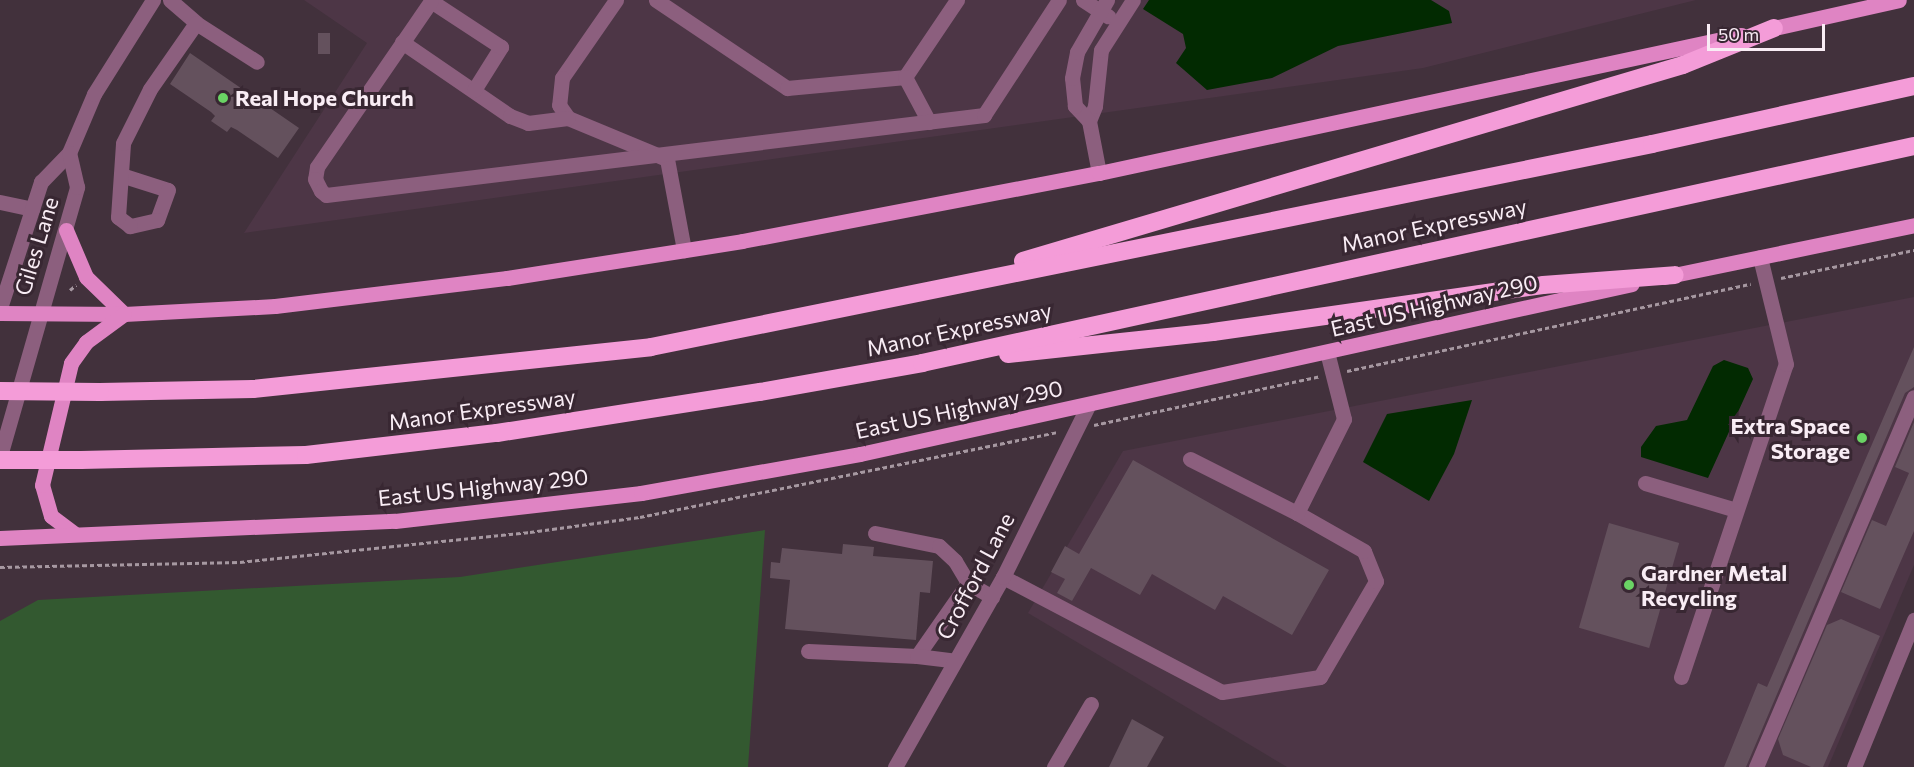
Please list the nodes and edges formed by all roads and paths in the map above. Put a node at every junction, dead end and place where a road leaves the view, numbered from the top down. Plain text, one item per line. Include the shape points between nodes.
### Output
1 (153, 0) edge
2 (170, 0) edge
3 (616, 0) edge
4 (656, 0) edge
5 (957, 0) edge
6 (1059, 0) edge
7 (1083, 0) edge
8 (1132, 0) edge
9 (1899, 0) edge
10 (1104, 5) edge
11 (196, 23) junction
12 (1118, 23) junction
13 (1774, 28) junction
14 (402, 42) junction
15 (257, 62) dead end
16 (905, 77) junction
17 (1914, 86) edge
18 (474, 90) junction
19 (568, 118) junction
20 (1089, 121) junction
21 (929, 122) junction
22 (1914, 146) edge
23 (69, 153) junction
24 (657, 153) junction
25 (1099, 173) junction
26 (121, 175) dead end
27 (0, 202) edge
28 (32, 209) junction
29 (1914, 225) edge
30 (66, 230) junction
31 (684, 250) junction
32 (1760, 257) junction
33 (1676, 275) junction
34 (939, 287) junction
35 (62, 290) dead end
36 (68, 297) dead end
37 (0, 308) edge
38 (0, 313) edge
39 (39, 313) junction
40 (124, 314) junction
41 (1327, 352) junction
42 (922, 363) junction
43 (0, 391) edge
44 (1914, 397) edge
45 (1089, 404) junction
46 (0, 458) edge
47 (1190, 459) dead end
48 (1645, 483) dead end
49 (1736, 510) junction
50 (1296, 513) junction
51 (875, 533) dead end
52 (75, 534) junction
53 (0, 538) edge
54 (0, 567) edge
55 (12, 567) dead end
56 (1003, 577) junction
57 (968, 583) junction
58 (992, 597) junction
59 (1914, 620) edge
60 (808, 651) dead end
61 (917, 656) junction
62 (955, 661) junction
63 (1681, 677) dead end
64 (1091, 704) dead end
65 (895, 767) edge
66 (1054, 767) edge
67 (1756, 767) edge
68 (1854, 767) edge

1 - 23 street, Giles Lane via 94,94
2 - 11 street
3 - 19 street via 562,78 559,105
4 - 16 street via 781,88
5 - 16 street
6 - 21 street via 989,111
7 - 10 street
8 - 12 street
9 - 13 main road
10 - 12 street
10 - 20 street via 1073,65 1075,106
11 - 15 street
11 - 26 street via 150,89 123,143
12 - 20 street via 1096,66 1095,106
13 - 25 main road
13 - 34 highway via 1683,65
14 - 18 street
14 - 18 street via 431,1 501,47
14 - 24 street via 317,167 315,179 326,195
16 - 21 street
17 - 34 highway, Manor Expressway via 1652,144
18 - 19 street via 528,123
19 - 24 street
20 - 25 street
21 - 24 street
22 - 42 highway, Manor Expressway
23 - 28 street, Giles Lane via 41,182
23 - 30 street, Giles Lane via 76,187
24 - 31 street via 670,165
25 - 31 main road
27 - 28 street
28 - 37 street, Giles Lane
29 - 32 main road, East US Highway 290
30 - 39 street, Giles Lane
30 - 40 main road via 86,277
31 - 40 main road via 274,306
32 - 33 main road, East US Highway 290
32 - 49 street via 1786,364
33 - 41 main road, East US Highway 290
33 - 42 highway via 1543,285 1213,332
34 - 43 highway, Manor Expressway, bridge via 651,347 253,389
35 - 36 path via 70,290
38 - 39 main road
39 - 40 main road
39 - 46 street, Giles Lane
40 - 52 main road via 86,342 71,363 42,485 51,516
41 - 45 main road, East US Highway 290
41 - 50 street via 1344,419
42 - 46 highway, Manor Expressway, bridge via 475,436 306,455
44 - 67 street
45 - 52 main road, East US Highway 290 via 860,454 641,493 395,521
45 - 56 street, Crofford Lane
47 - 50 street
48 - 49 street
49 - 63 street
50 - 56 street via 1364,552 1376,581 1320,677 1222,692
51 - 57 street via 939,546 955,561
52 - 53 main road, East US Highway 290
54 - 55 path
56 - 58 street, Crofford Lane
57 - 58 street
57 - 61 street
58 - 62 street, Crofford Lane
59 - 68 street
60 - 61 street
61 - 62 street
62 - 65 street, Crofford Lane
64 - 66 street

